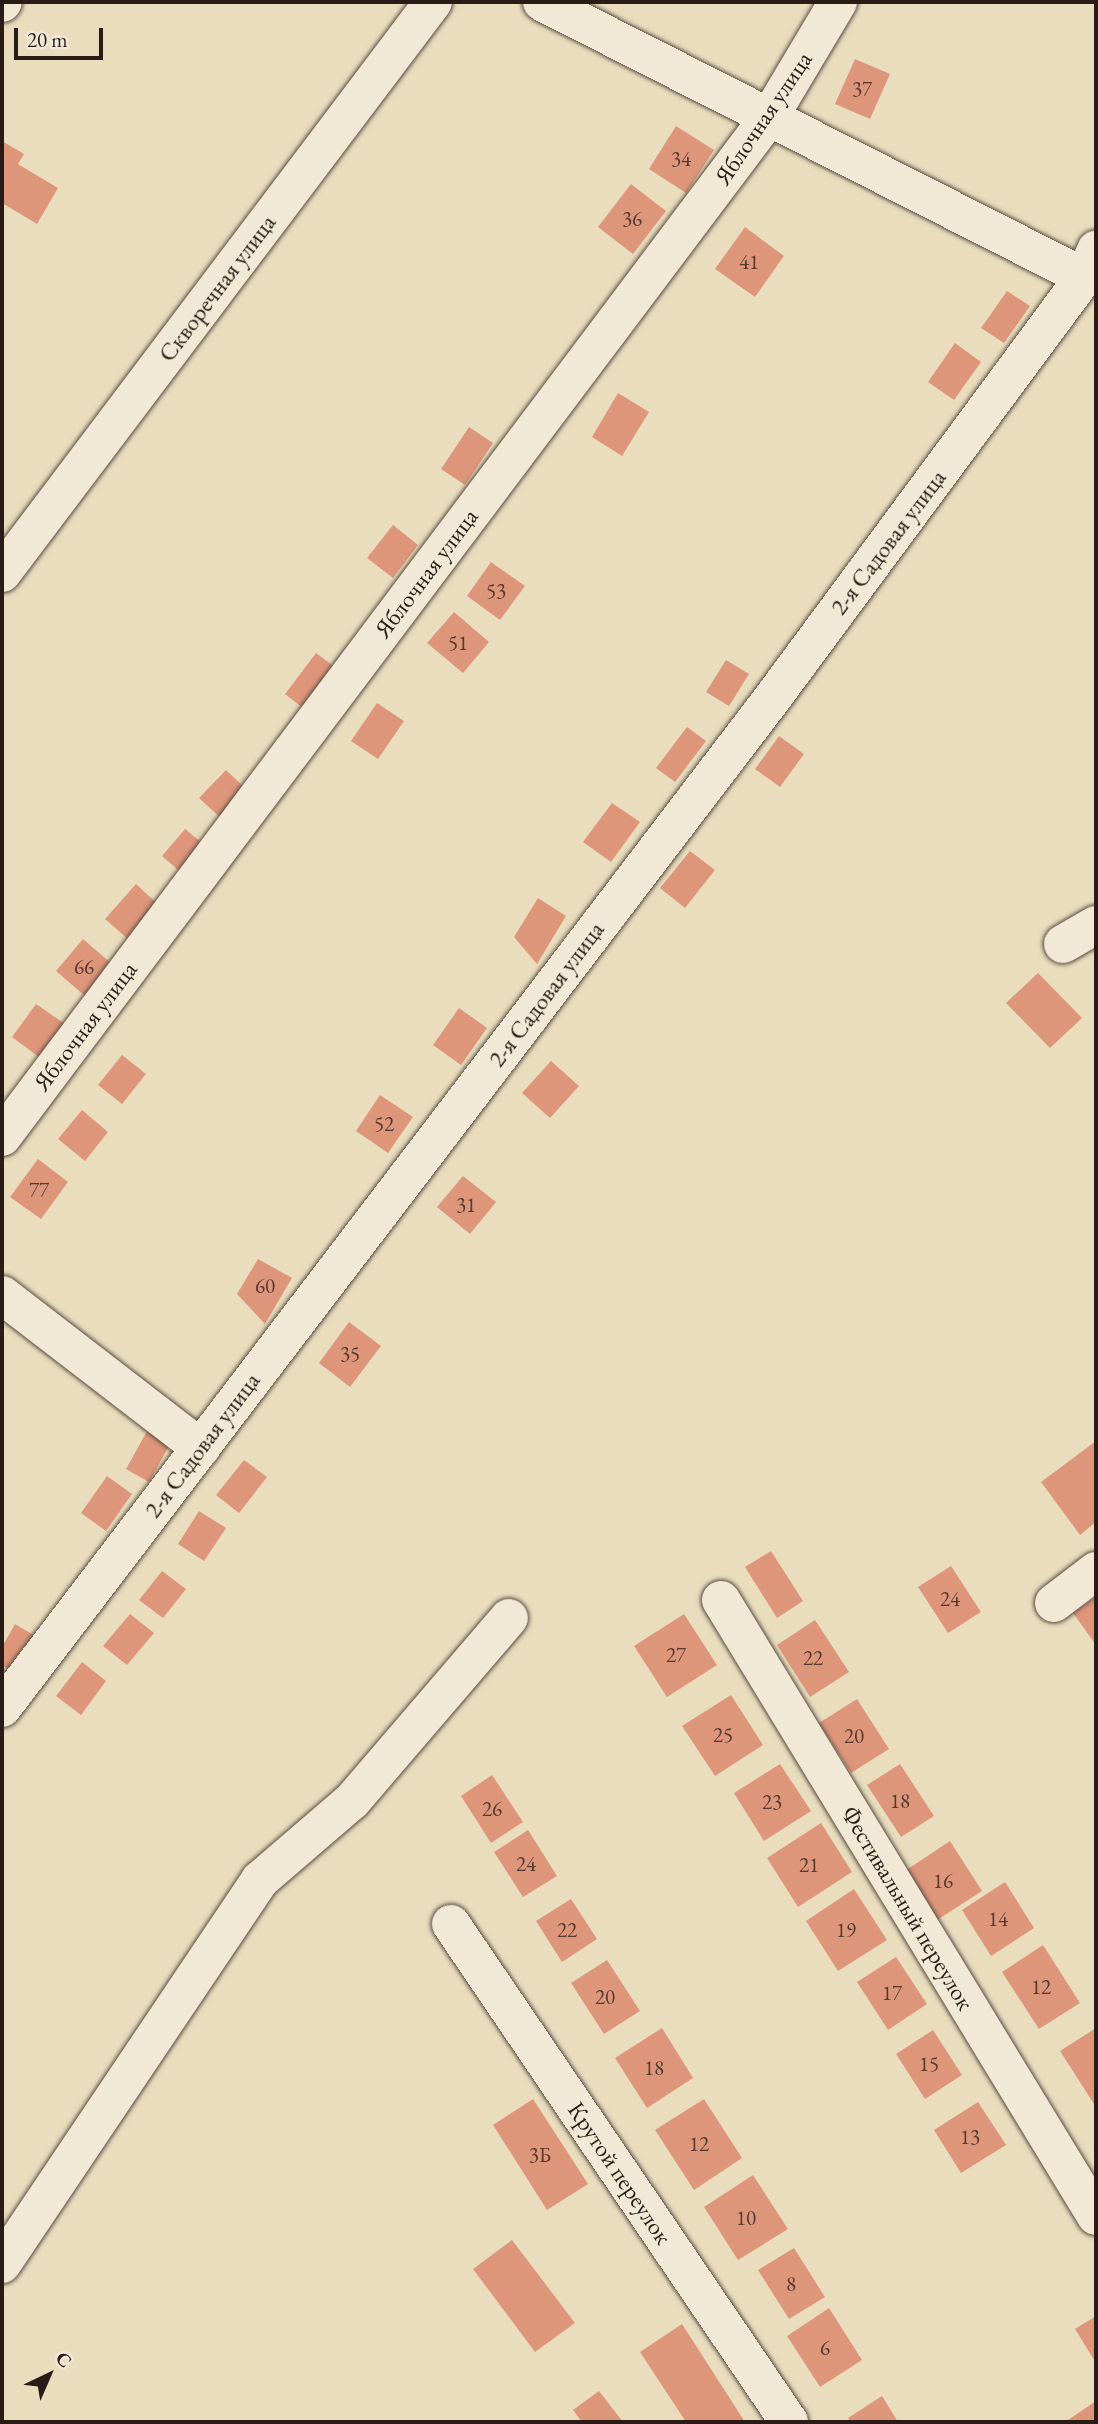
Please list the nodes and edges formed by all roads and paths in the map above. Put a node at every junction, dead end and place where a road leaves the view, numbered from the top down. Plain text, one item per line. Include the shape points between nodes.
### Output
1 (433, 2) edge
2 (542, 2) edge
3 (838, 2) edge
4 (770, 116) junction
5 (1090, 263) edge
6 (2, 573) edge
7 (1096, 925) edge
8 (1063, 944) dead end
9 (2, 1137) edge
10 (2, 1295) edge
11 (201, 1448) junction
12 (1096, 1571) edge
13 (721, 1600) dead end
14 (1054, 1603) dead end
15 (509, 1618) dead end
16 (2, 1708) edge
17 (451, 1924) dead end
18 (1096, 2216) edge
19 (2, 2264) edge
20 (789, 2422) edge

1 - 6 street, Скворечная улица
2 - 4 street
3 - 4 street, Яблочная улица
4 - 5 street
4 - 9 street, Яблочная улица
5 - 11 street, 2-я Садовая улица via 774,696
7 - 8 street
10 - 11 street
11 - 16 street, 2-я Садовая улица
12 - 14 street
13 - 18 street, Фестивальный переулок
15 - 19 street via 352,1801 260,1880
17 - 20 street, Крутой переулок

